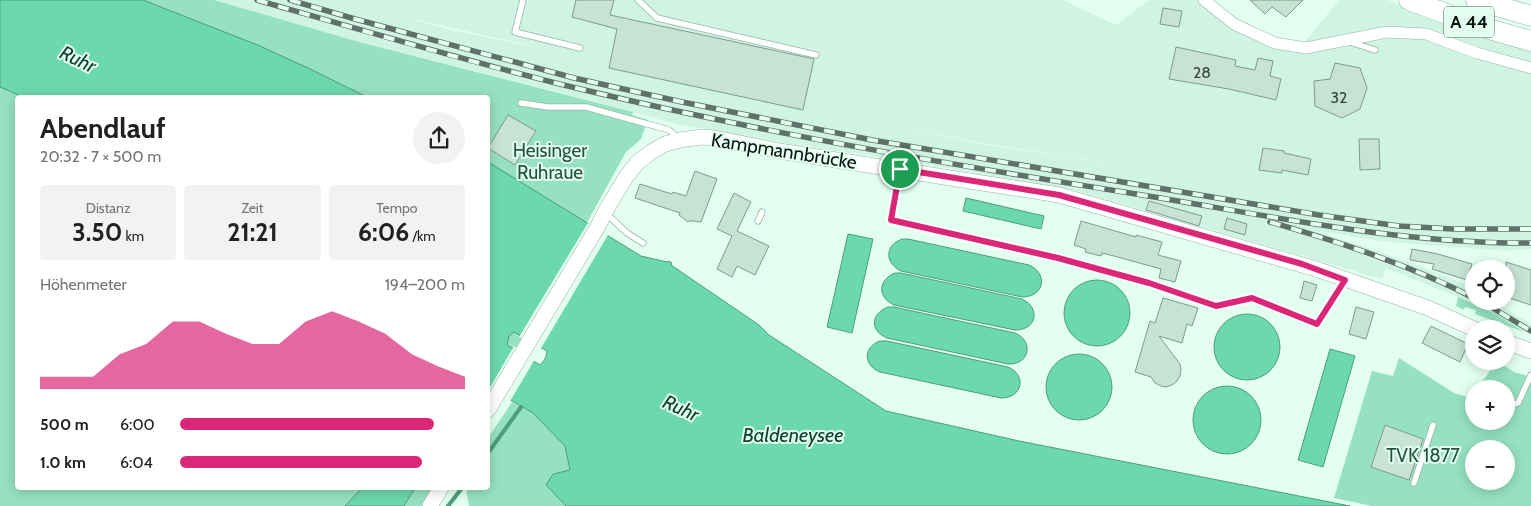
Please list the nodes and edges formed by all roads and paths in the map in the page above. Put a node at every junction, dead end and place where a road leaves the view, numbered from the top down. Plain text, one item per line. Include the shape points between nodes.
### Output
1 (523, 0) edge
2 (638, 0) edge
3 (1204, 0) edge
4 (1408, 0) edge
5 (1476, 0) edge
6 (1531, 16) edge
7 (1346, 40) junction
8 (1531, 41) edge
9 (580, 48) dead end
10 (1375, 50) dead end
11 (816, 54) dead end
12 (1531, 68) edge
13 (521, 103) dead end
14 (680, 140) junction
15 (900, 169) junction
16 (605, 212) junction
17 (762, 212) dead end
18 (758, 221) dead end
19 (643, 243) dead end
20 (1345, 280) junction
21 (1465, 325) edge
22 (1515, 345) edge
23 (1531, 351) edge
24 (1531, 375) edge
25 (1515, 404) edge
26 (490, 407) edge
27 (1432, 425) dead end
28 (1414, 483) dead end
29 (440, 490) edge
30 (430, 506) edge

1 - 9 lane via 515,32
2 - 11 lane via 657,18
3 - 7 street via 1234,24 1275,43 1306,48
4 - 8 highway, A 44
5 - 6 highway, A 44
7 - 10 lane
7 - 12 street via 1386,32 1426,34
13 - 14 lane via 586,107 670,130
14 - 15 street, Kampmannbrücke via 714,138
14 - 16 street, Kampmannbrücke via 658,148 637,164
15 - 20 street, Kampmannbrücke via 1059,195 1302,264
15 - 20 lane via 891,220 1058,258 1149,283 1216,306 1252,298 1317,324
16 - 19 lane
16 - 26 street, Kampmannbrücke
17 - 18 lane
20 - 21 street, Kampmannbrücke via 1428,308
22 - 23 street
24 - 25 lane
27 - 28 lane
29 - 30 street

